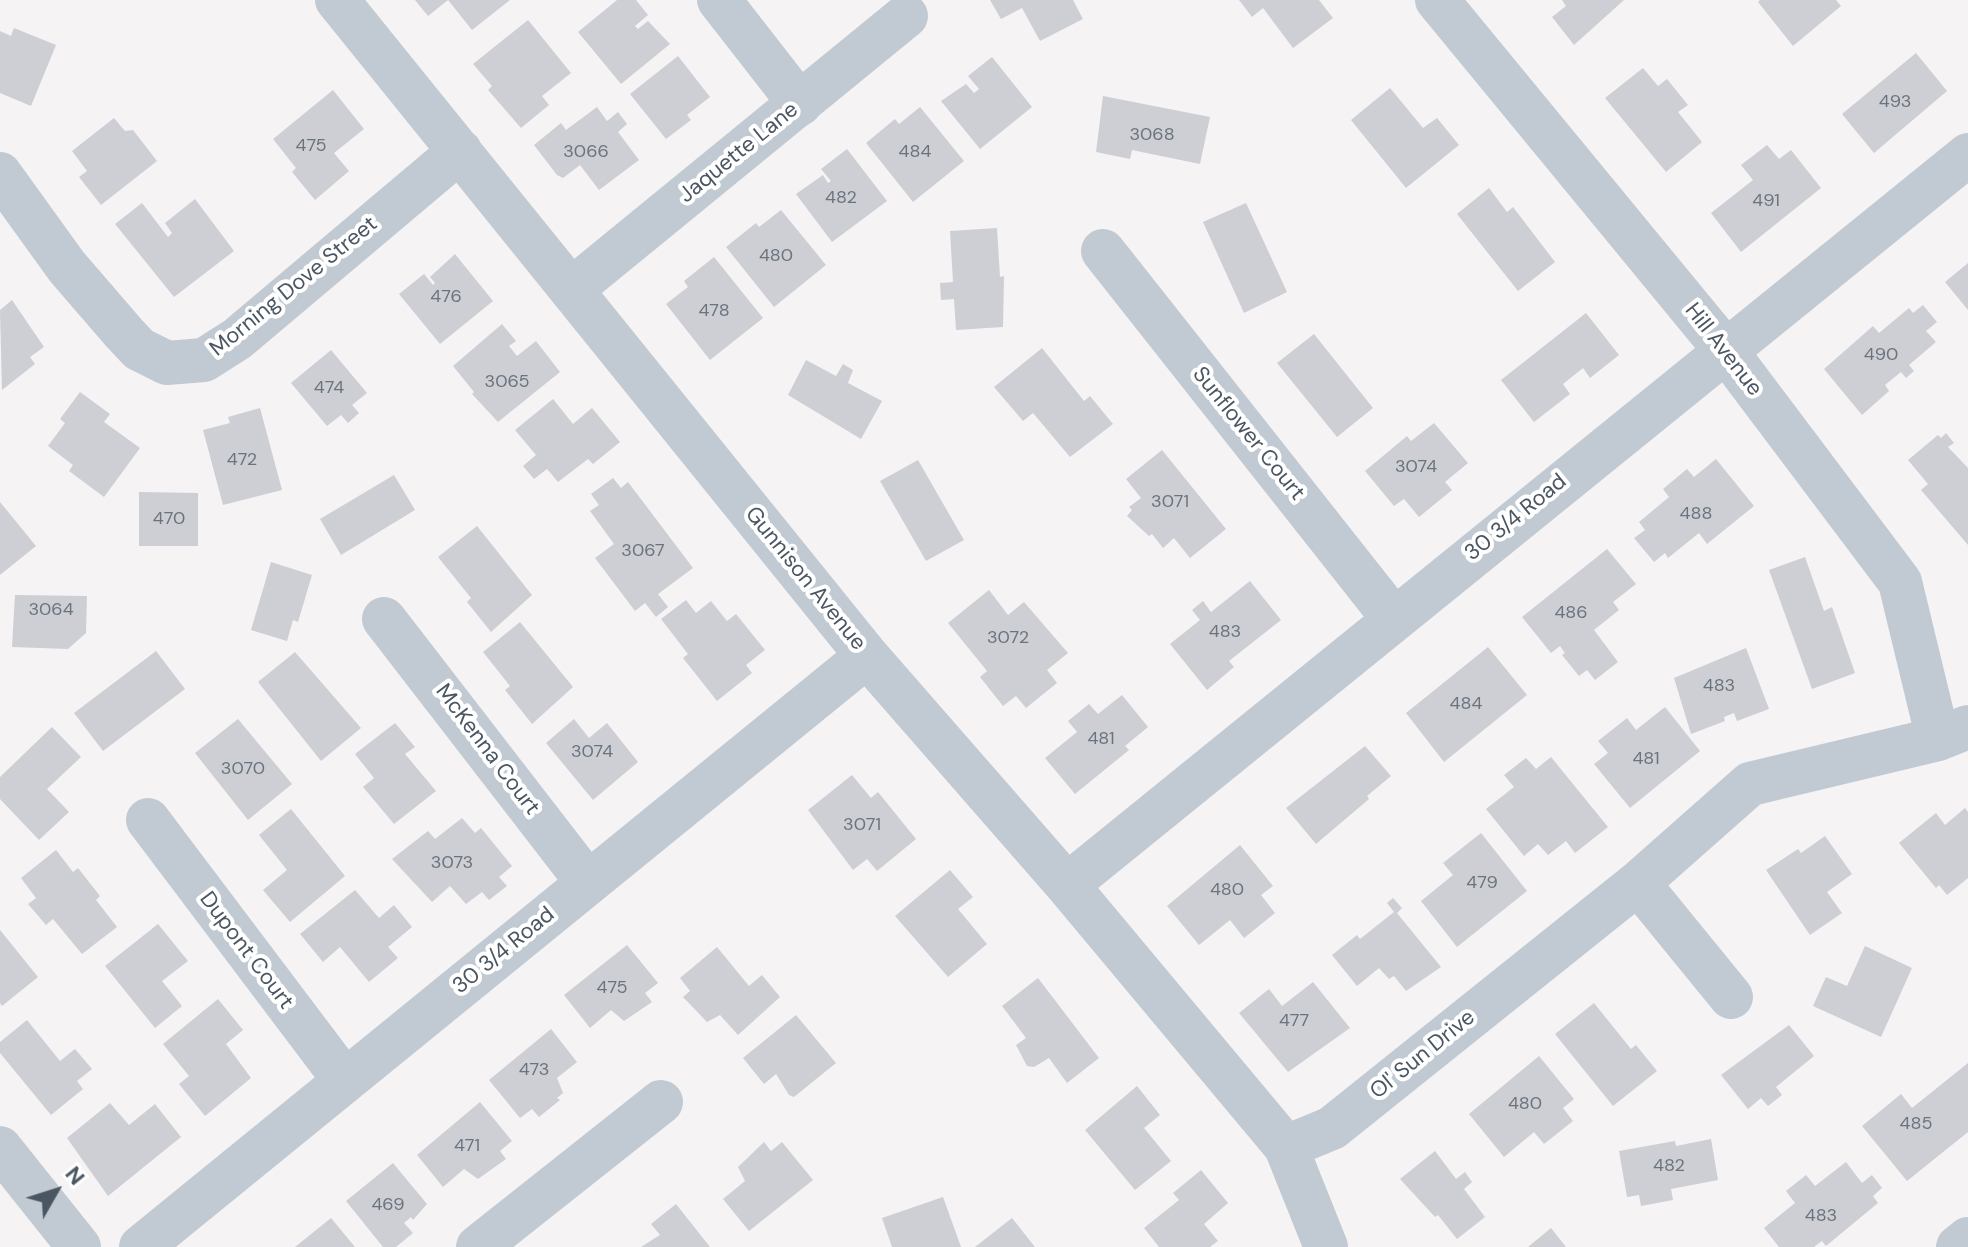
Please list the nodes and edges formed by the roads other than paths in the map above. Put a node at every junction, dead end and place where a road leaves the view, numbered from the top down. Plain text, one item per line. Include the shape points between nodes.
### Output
1 (337, 0) edge
2 (719, 0) edge
3 (1437, 0) edge
4 (906, 16) dead end
5 (800, 104) junction
6 (460, 151) junction
7 (1968, 155) edge
8 (0, 174) edge
9 (1103, 251) dead end
10 (572, 289) junction
11 (1726, 351) junction
12 (1393, 618) junction
13 (384, 619) dead end
14 (867, 656) junction
15 (1953, 733) edge
16 (148, 820) dead end
17 (588, 883) junction
18 (1638, 883) junction
19 (1067, 885) junction
20 (1731, 997) dead end
21 (345, 1081) junction
22 (661, 1102) dead end
23 (1286, 1147) junction
24 (0, 1148) edge
25 (1968, 1239) edge
26 (79, 1247) edge
27 (141, 1247) edge
28 (478, 1247) edge
29 (1326, 1247) edge
30 (1958, 1247) edge

1 - 6 street, Gunnison Avenue
2 - 5 street
3 - 11 street, Hill Avenue
4 - 5 street, Jaquette Lane
5 - 10 street, Jaquette Lane
6 - 8 street, Morning Dove Street via 237,339 204,360 167,363 139,349 124,333 67,267
6 - 10 street, Gunnison Avenue
7 - 11 street, 30 3/4 Road
9 - 12 street, Sunflower Court
10 - 14 street, Gunnison Avenue
11 - 12 street, 30 3/4 Road
11 - 15 street, Hill Avenue via 1900,582
12 - 19 street, 30 3/4 Road
13 - 17 street, McKenna Court
14 - 17 street, 30 3/4 Road
14 - 19 street, Gunnison Avenue
15 - 18 street, Ol' Sun Drive via 1750,784
16 - 21 street, Dupont Court
17 - 21 street, 30 3/4 Road
18 - 20 street
18 - 23 street, Ol' Sun Drive via 1332,1128
19 - 23 street, Gunnison Avenue
21 - 27 street, 30 3/4 Road
22 - 28 street
23 - 29 street
24 - 26 street
25 - 30 street

